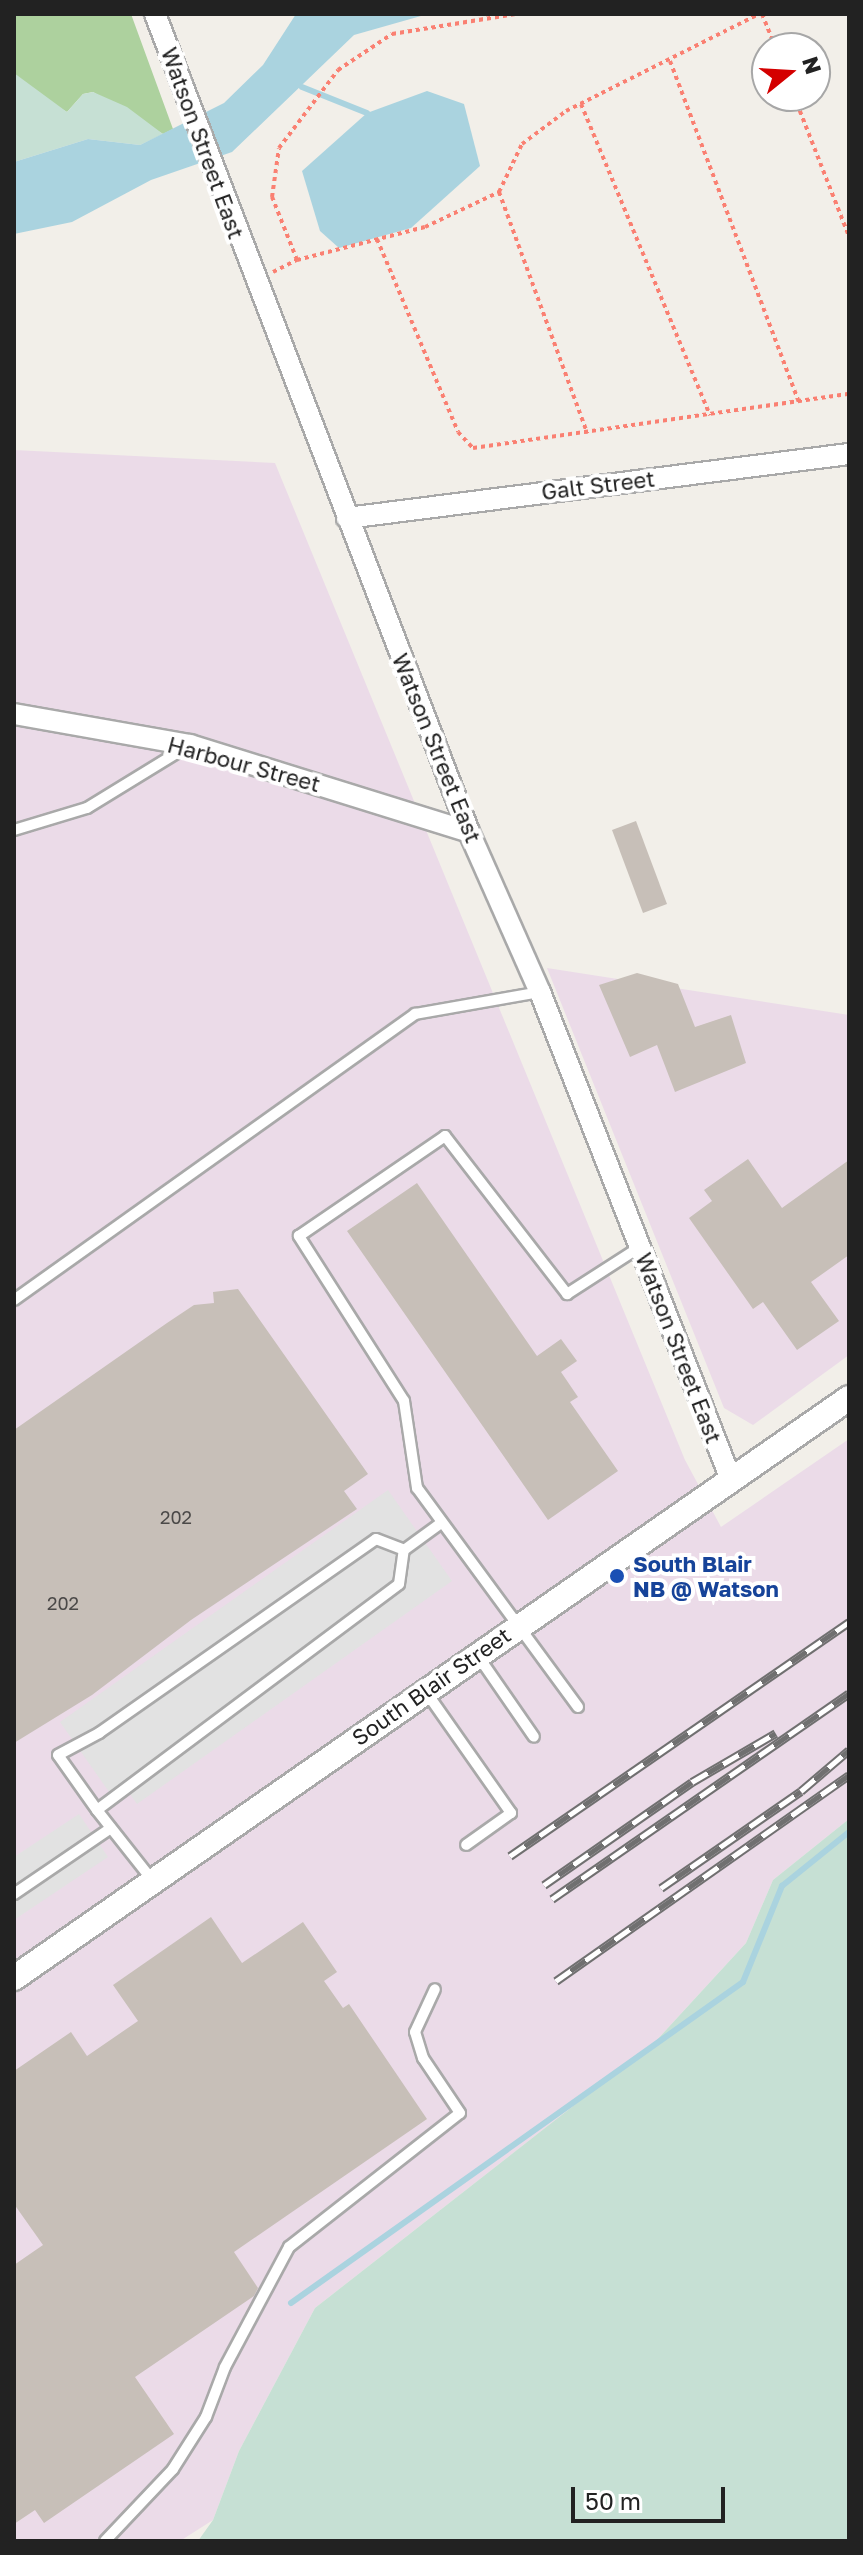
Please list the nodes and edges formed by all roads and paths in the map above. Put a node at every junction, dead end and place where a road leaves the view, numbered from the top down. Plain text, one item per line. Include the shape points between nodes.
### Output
1 (155, 14) edge
2 (515, 14) edge
3 (761, 14) edge
4 (670, 61) junction
5 (581, 104) junction
6 (800, 112) edge
7 (499, 192) junction
8 (849, 236) edge
9 (377, 239) junction
10 (297, 260) junction
11 (254, 281) junction
12 (849, 394) edge
13 (799, 402) junction
14 (710, 415) junction
15 (587, 433) junction
16 (849, 454) edge
17 (347, 518) junction
18 (14, 714) edge
19 (190, 745) junction
20 (14, 830) edge
21 (469, 832) junction
22 (540, 992) junction
23 (640, 1247) junction
24 (14, 1300) edge
25 (849, 1398) edge
26 (730, 1477) junction
27 (441, 1523) junction
28 (404, 1550) junction
29 (519, 1625) junction
30 (477, 1654) junction
31 (425, 1691) junction
32 (578, 1707) dead end
33 (534, 1737) dead end
34 (97, 1810) junction
35 (111, 1828) junction
36 (466, 1845) dead end
37 (153, 1881) junction
38 (14, 1894) edge
39 (14, 1977) edge
40 (14, 1985) edge
41 (435, 1989) dead end
42 (105, 2541) edge

1 - 11 street, Watson Street East
2 - 10 path via 392,34 338,70 279,148 272,197
3 - 4 path
4 - 5 path
4 - 13 path
5 - 7 path via 522,144
5 - 14 path
6 - 8 path
7 - 9 path via 425,227
7 - 15 path
9 - 10 path
9 - 15 path via 458,432 473,448
10 - 11 path
11 - 17 street, Watson Street East
12 - 13 path
13 - 14 path
14 - 15 path
16 - 17 street, Galt Street
17 - 21 street, Watson Street East
18 - 19 street, Harbour Street
19 - 20 lane via 87,808
19 - 21 street, Harbour Street
21 - 22 street, Watson Street East
22 - 23 street, Watson Street East
22 - 24 lane via 415,1014
23 - 26 street, Watson Street East
23 - 27 lane via 567,1294 445,1136 299,1236 404,1401 417,1488
25 - 26 street, South Blair Street
26 - 29 street, South Blair Street
27 - 28 lane
27 - 29 lane
28 - 34 lane via 399,1584
28 - 34 lane via 376,1539 99,1733 58,1755
29 - 30 street, South Blair Street
29 - 32 lane
30 - 31 street, South Blair Street
30 - 33 lane
31 - 36 lane via 511,1813
31 - 37 street, South Blair Street
34 - 35 lane
35 - 37 lane
35 - 38 lane
37 - 39 street, South Blair Street
39 - 40 lane
41 - 42 lane via 415,2032 423,2058 460,2113 289,2247 225,2367 206,2417 173,2469

